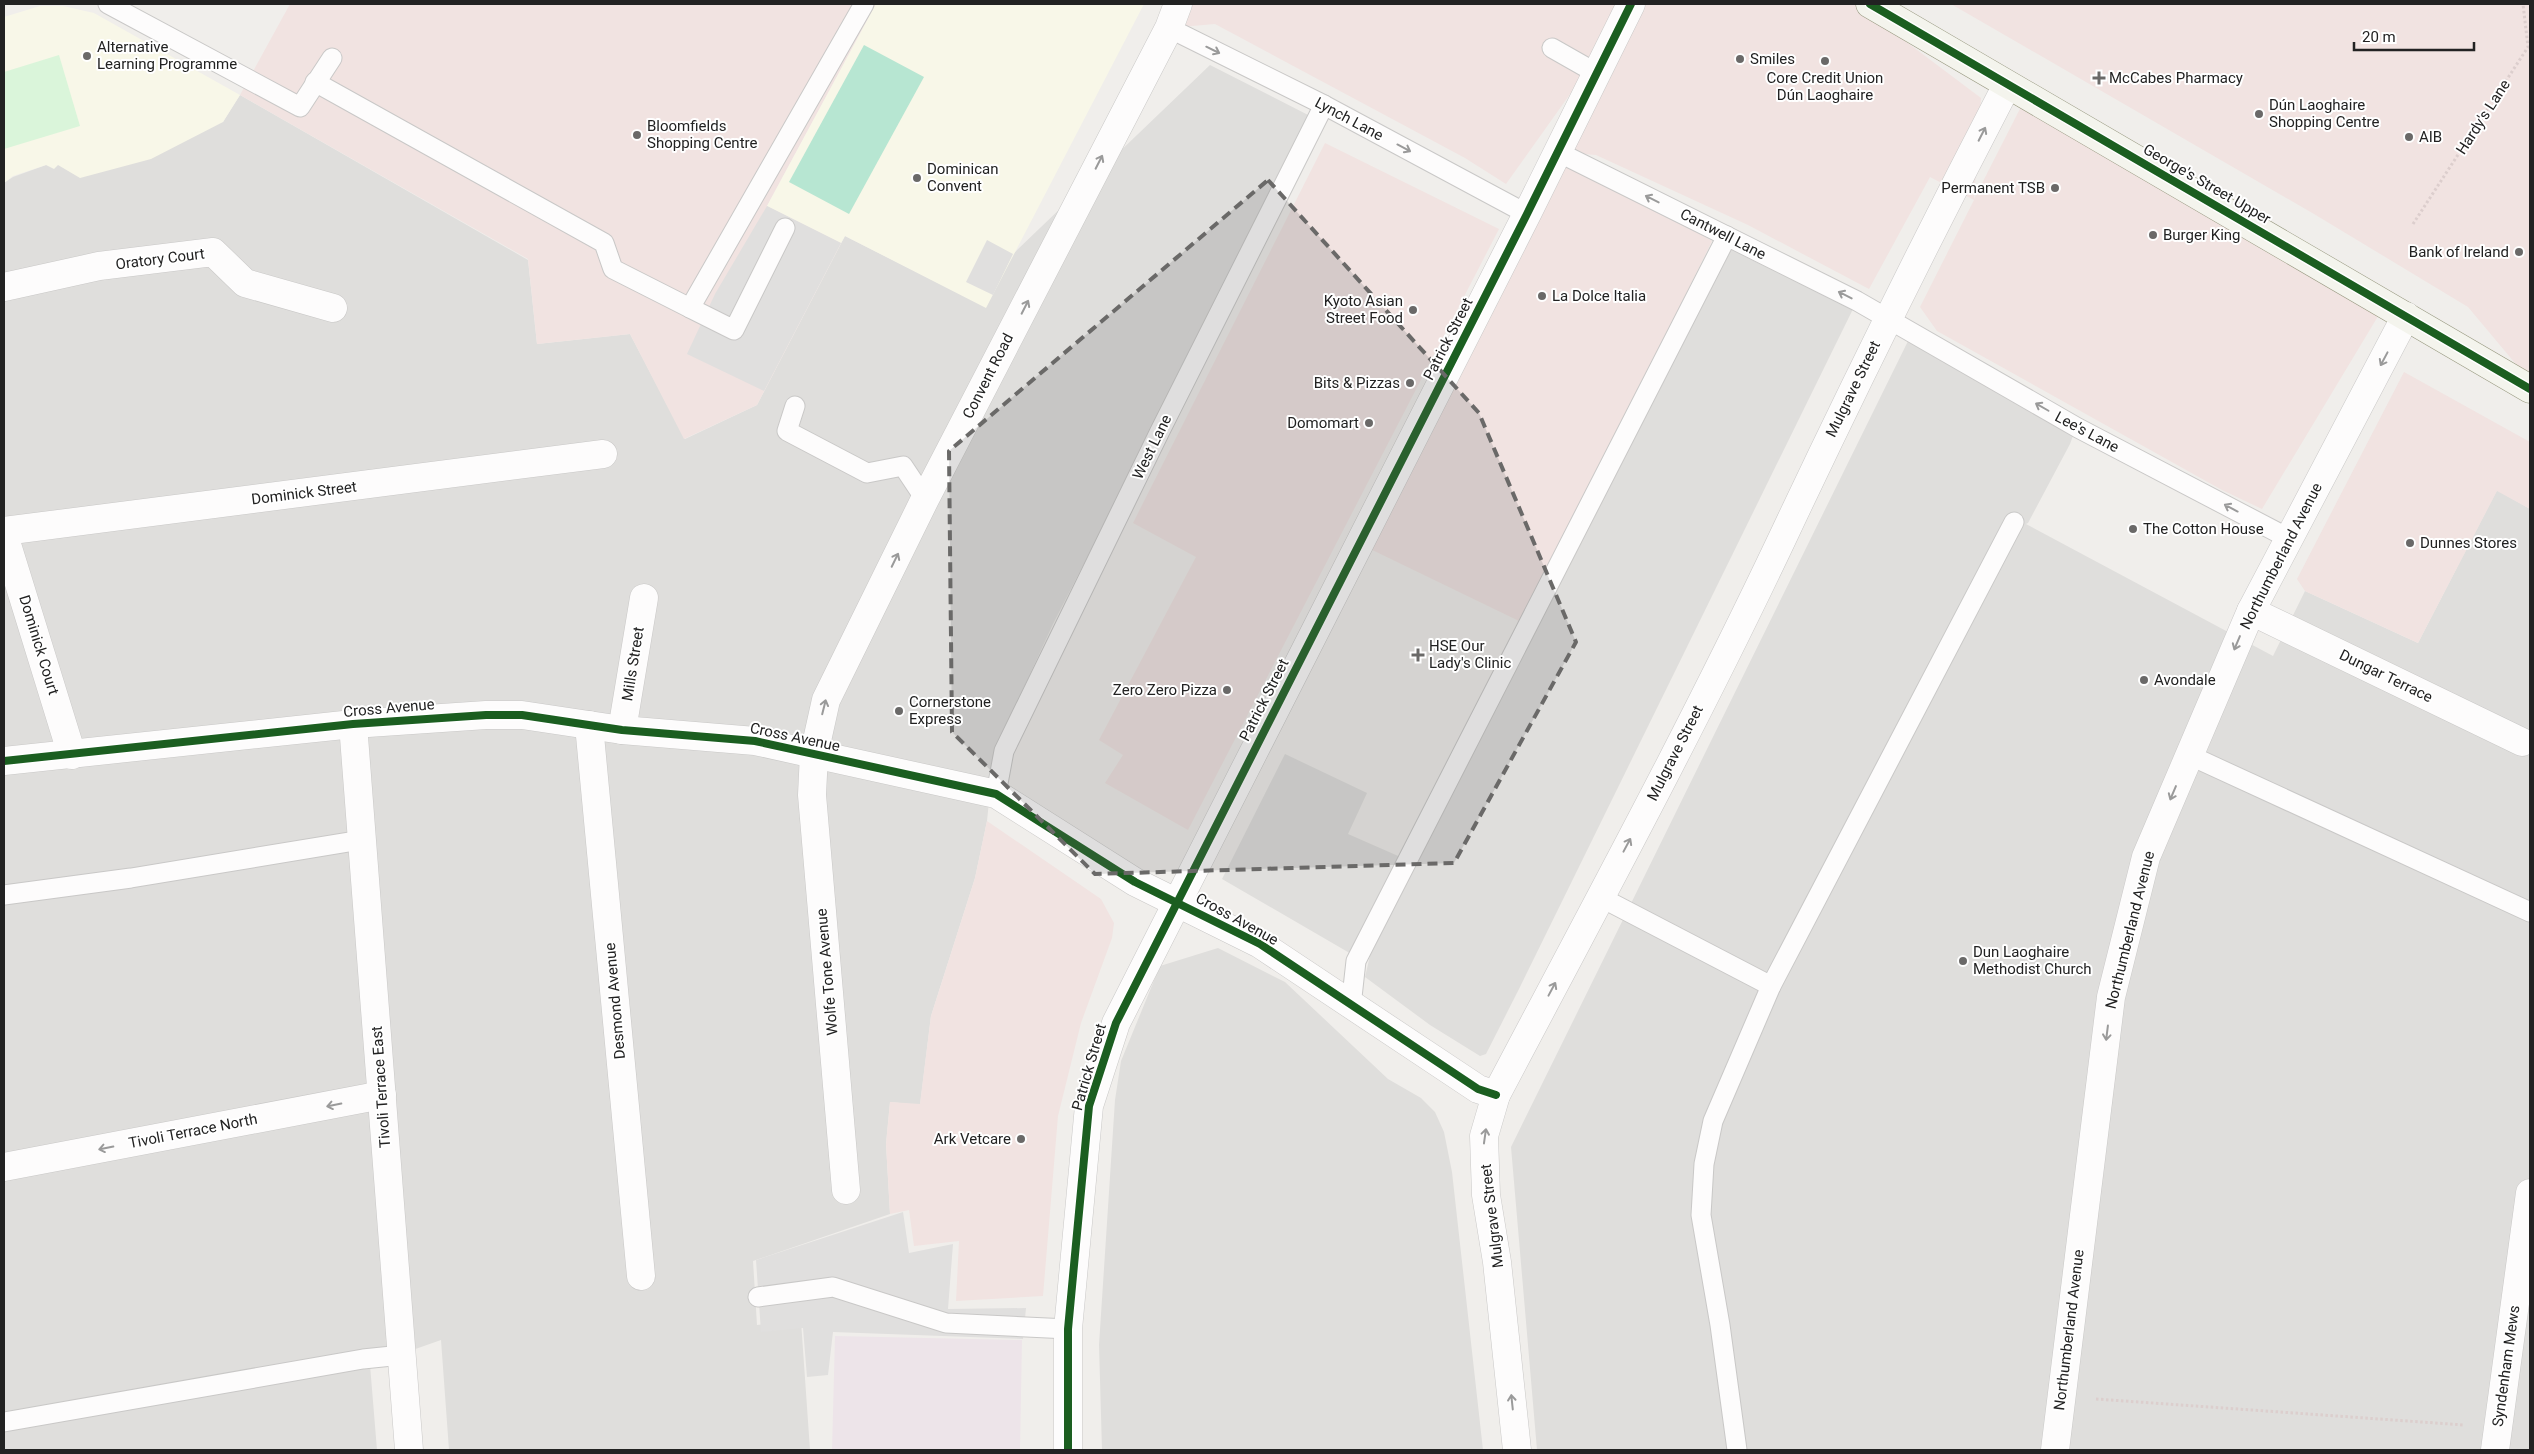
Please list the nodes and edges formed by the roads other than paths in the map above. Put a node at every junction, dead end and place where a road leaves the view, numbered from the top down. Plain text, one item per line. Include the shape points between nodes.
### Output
1 (108, 4) edge
2 (864, 4) edge
3 (1631, 4) edge
4 (1870, 4) edge
5 (1173, 16) edge
6 (1552, 48) dead end
7 (332, 58) dead end
8 (1596, 73) junction
9 (315, 82) junction
10 (2007, 85) junction
11 (1324, 105) junction
12 (1558, 152) junction
13 (1527, 214) junction
14 (785, 228) dead end
15 (1727, 236) junction
16 (4, 287) edge
17 (333, 308) dead end
18 (690, 308) junction
19 (2406, 316) junction
20 (1887, 319) junction
21 (2530, 389) edge
22 (795, 406) dead end
23 (603, 454) dead end
24 (925, 499) junction
25 (2014, 522) dead end
26 (4, 531) edge
27 (2290, 539) junction
28 (7, 551) edge
29 (644, 598) dead end
30 (2251, 611) junction
31 (353, 724) junction
32 (589, 725) junction
33 (622, 730) junction
34 (2522, 742) dead end
35 (814, 754) junction
36 (72, 755) junction
37 (2189, 755) junction
38 (4, 761) edge
39 (996, 794) junction
40 (362, 840) junction
41 (4, 895) edge
42 (1600, 897) junction
43 (1177, 902) junction
44 (2530, 912) edge
45 (1771, 986) junction
46 (1351, 1006) junction
47 (382, 1095) junction
48 (1496, 1095) junction
49 (4, 1167) edge
50 (846, 1190) dead end
51 (2530, 1193) edge
52 (641, 1276) dead end
53 (758, 1297) dead end
54 (1068, 1329) junction
55 (402, 1356) junction
56 (4, 1422) edge
57 (2497, 1439) edge
58 (409, 1450) edge
59 (1068, 1450) edge
60 (1516, 1450) edge
61 (1737, 1450) edge
62 (2055, 1450) edge

1 - 9 lane via 300,107
2 - 18 lane
3 - 8 street, Patrick Street
4 - 10 main road, George's Street Upper
5 -> 11 lane, Lynch Lane
24 -> 5 street, Convent Road
6 - 8 lane
7 - 9 lane
8 - 12 street, Patrick Street
9 - 18 lane via 604,243 613,270
10 - 19 main road, George's Street Upper
20 -> 10 street, Mulgrave Street
11 -> 13 lane, Lynch Lane
11 - 39 lane, West Lane via 1160,430 1004,751
12 - 13 street, Patrick Street
15 -> 12 lane, Cantwell Lane
13 - 43 street, Patrick Street
14 - 18 lane via 734,330
20 -> 15 lane, Cantwell Lane
15 - 46 lane via 1356,961
16 - 17 street, Oratory Court via 99,266 213,252 245,283
19 - 21 main road, George's Street Upper
19 -> 27 street, Northumberland Avenue
27 -> 20 lane, Lee's Lane via 2078,428
42 -> 20 street, Mulgrave Street via 1782,539
22 - 24 lane via 788,431 867,473 904,466
23 - 26 street, Dominick Street
35 -> 24 street, Convent Road via 826,700
25 - 45 lane
27 - 30 street, Northumberland Avenue
28 - 36 street, Dominick Court
29 - 33 street, Mills Street
30 - 34 street, Dungar Terrace
30 -> 37 street, Northumberland Avenue
31 - 32 street, Cross Avenue via 486,714 522,715
31 - 36 street, Cross Avenue
31 - 40 street, Tivoli Terrace East
32 - 33 street, Cross Avenue
32 - 52 street, Desmond Avenue
33 - 35 street, Cross Avenue via 755,741
35 - 39 street, Cross Avenue
35 - 50 street, Wolfe Tone Avenue via 812,795
36 - 38 street, Cross Avenue
37 - 44 lane
37 -> 62 street, Northumberland Avenue via 2146,857 2111,997
39 - 43 street, Cross Avenue via 1136,882
40 - 41 lane
40 - 47 street, Tivoli Terrace East
42 - 45 lane
48 -> 42 street, Mulgrave Street
43 - 46 street, Cross Avenue via 1260,944
43 - 54 street, Patrick Street via 1116,1023 1089,1106
45 - 61 lane via 1713,1121 1704,1164 1701,1215
46 - 48 street, Cross Avenue via 1478,1089
47 -> 49 street, Tivoli Terrace North
47 - 55 street, Tivoli Terrace East
60 -> 48 street, Mulgrave Street via 1497,1262 1486,1195 1484,1136
51 - 57 street, Syndenham Mews
53 - 54 lane via 833,1287 946,1323
54 - 59 street, Patrick Street
55 - 56 lane via 363,1359
55 - 58 street, Tivoli Terrace East

